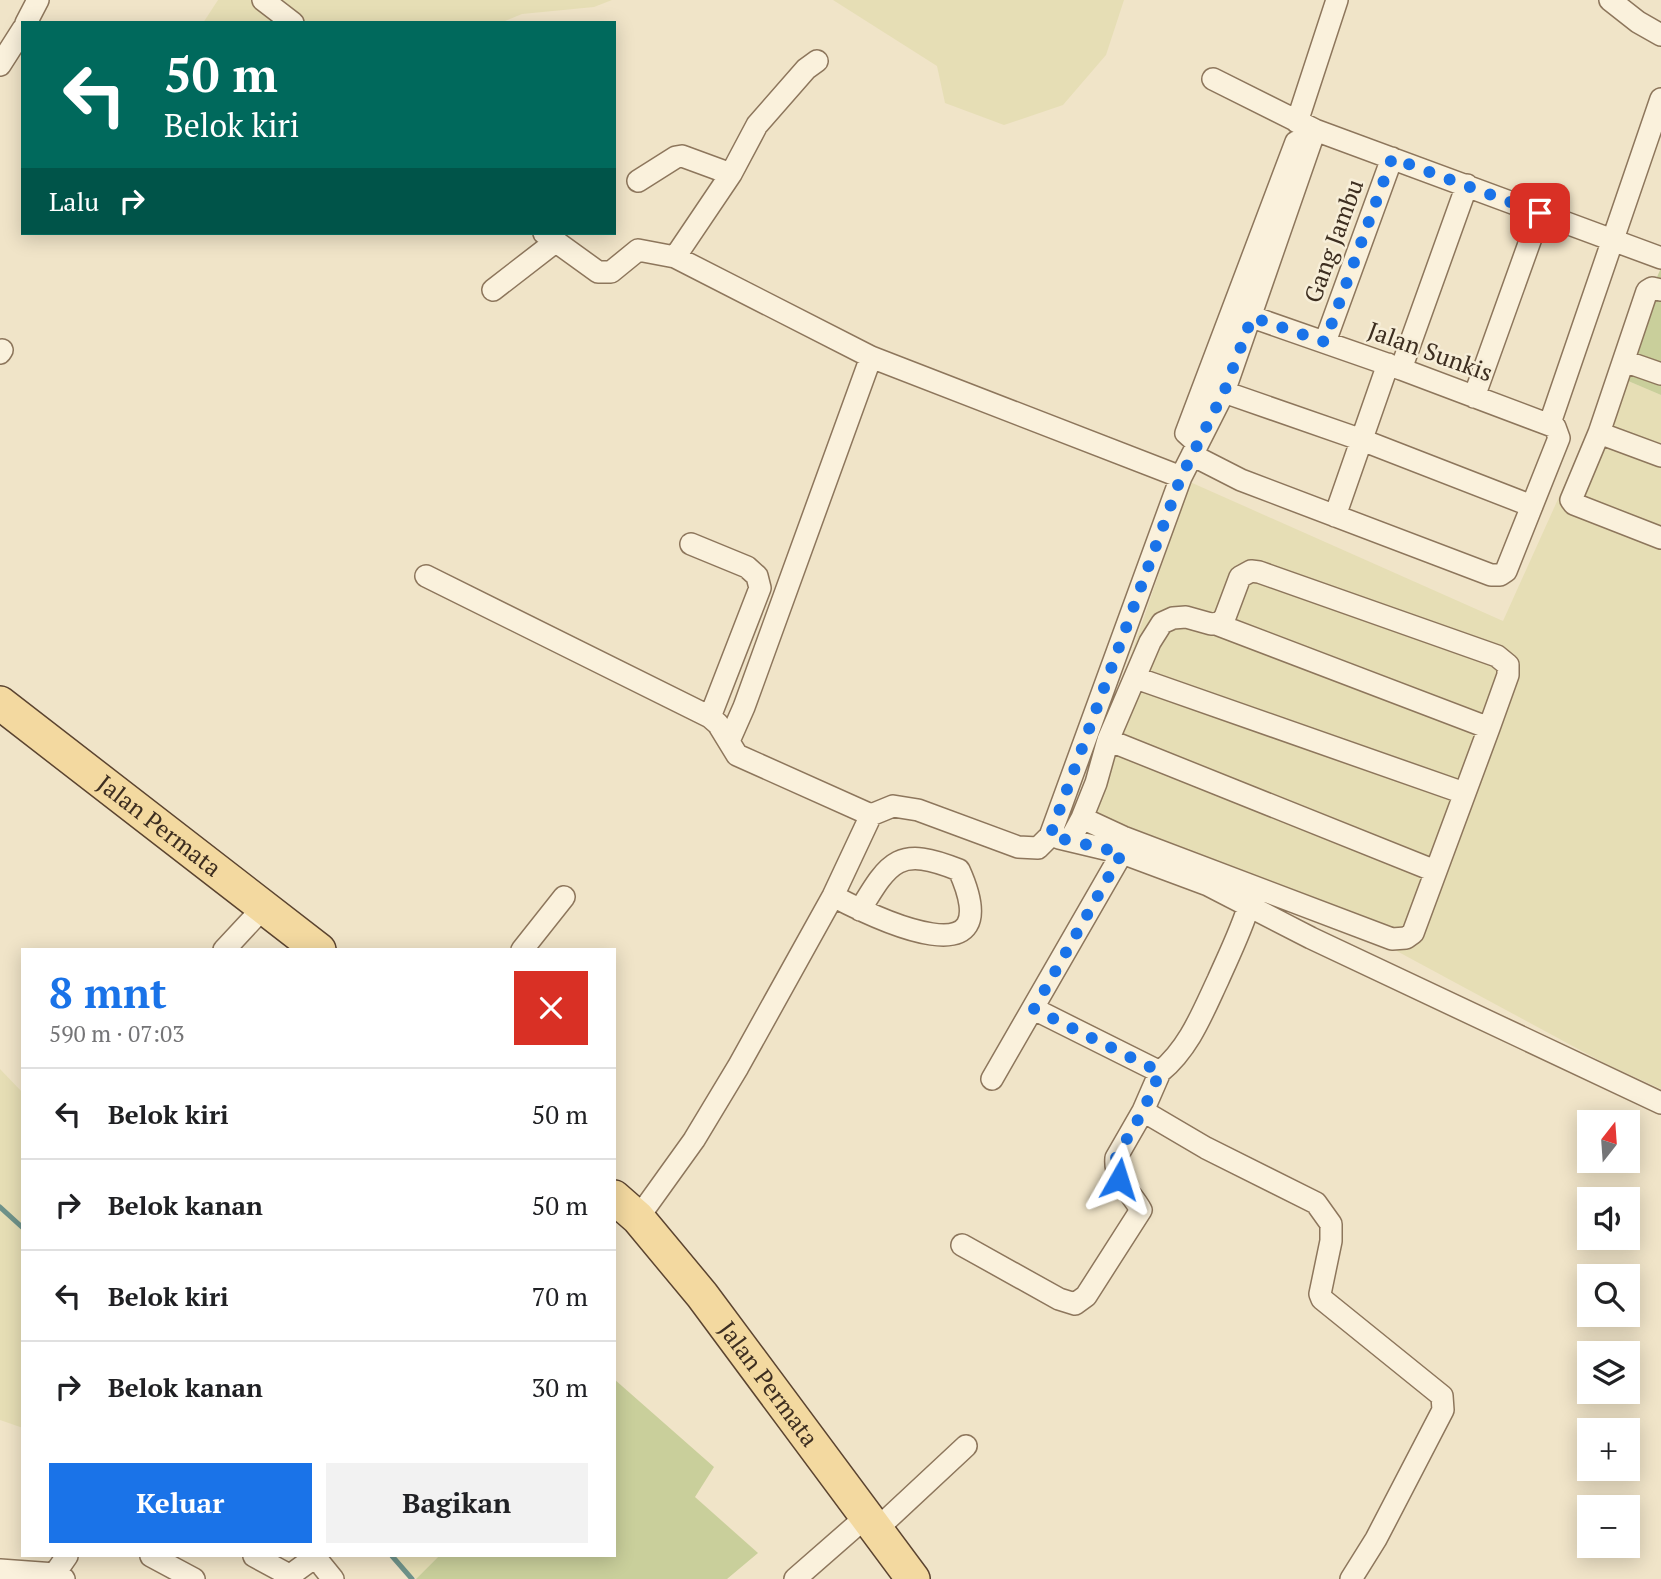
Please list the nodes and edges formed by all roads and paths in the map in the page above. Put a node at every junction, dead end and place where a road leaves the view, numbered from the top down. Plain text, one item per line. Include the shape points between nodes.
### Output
1 (38, 0) edge
2 (263, 0) edge
3 (1337, 0) edge
4 (1610, 0) edge
5 (27, 21) edge
6 (289, 21) edge
7 (21, 32) edge
8 (1661, 35) edge
9 (817, 61) dead end
10 (0, 65) edge
11 (1213, 79) dead end
12 (1661, 99) edge
13 (1305, 126) junction
14 (1392, 158) junction
15 (731, 174) junction
16 (638, 181) dead end
17 (1467, 185) junction
18 (1540, 213) junction
19 (549, 238) edge
20 (1614, 239) junction
21 (676, 257) junction
22 (1661, 258) edge
23 (493, 290) dead end
24 (1661, 290) edge
25 (1252, 317) junction
26 (1325, 342) junction
27 (1230, 345) junction
28 (871, 357) junction
29 (1624, 361) junction
30 (1395, 367) junction
31 (1661, 374) edge
32 (1224, 392) junction
33 (1474, 397) junction
34 (1550, 423) junction
35 (1599, 433) junction
36 (1362, 440) junction
37 (1194, 449) junction
38 (1661, 456) edge
39 (1181, 477) junction
40 (1532, 506) junction
41 (1335, 516) junction
42 (1661, 538) edge
43 (691, 544) dead end
44 (426, 576) dead end
45 (1216, 624) junction
46 (1136, 678) junction
47 (0, 703) edge
48 (709, 717) junction
49 (1489, 728) junction
50 (1108, 740) junction
51 (729, 741) junction
52 (1464, 793) junction
53 (871, 815) junction
54 (1082, 818) junction
55 (1060, 838) junction
56 (1122, 853) junction
57 (1435, 871) junction
58 (833, 896) junction
59 (564, 897) dead end
60 (1249, 905) junction
61 (264, 907) junction
62 (860, 910) junction
63 (226, 948) edge
64 (313, 948) edge
65 (524, 948) edge
66 (1034, 1009) junction
67 (1160, 1072) junction
68 (992, 1079) dead end
69 (1661, 1104) edge
70 (1143, 1111) junction
71 (626, 1207) edge
72 (962, 1245) dead end
73 (966, 1446) dead end
74 (872, 1522) junction
75 (67, 1557) edge
76 (256, 1557) edge
77 (163, 1558) edge
78 (0, 1570) edge
79 (57, 1577) edge
80 (287, 1577) edge
81 (194, 1579) edge
82 (333, 1579) edge
83 (795, 1579) edge
84 (913, 1579) edge
85 (1351, 1579) edge

1 - 5 street
2 - 6 street
3 - 13 street
4 - 8 street
7 - 10 street
9 - 15 street via 757,125
11 - 13 street
12 - 20 street
13 - 14 street
13 - 25 street
13 - 27 street
14 - 17 street
14 - 26 street, Gang Jambu
15 - 16 street via 682,156
15 - 21 street
17 - 18 street
17 - 30 street
18 - 20 street
18 - 33 street
19 - 21 street via 592,270 604,273 638,250
19 - 23 street
20 - 22 street
20 - 34 street
21 - 28 street
24 - 29 street via 1647,291
25 - 26 street, Jalan Sunkis
25 - 27 street
26 - 30 street, Jalan Sunkis
27 - 32 street
27 - 37 street via 1186,433
28 - 39 street
28 - 51 street
29 - 31 street
29 - 35 street
30 - 33 street, Jalan Sunkis
30 - 36 street
32 - 36 street
32 - 37 street
33 - 34 street, Jalan Sunkis
34 - 40 street via 1559,438
35 - 38 street
35 - 42 street via 1571,502
36 - 40 street
36 - 41 street
37 - 39 street
37 - 41 street via 1241,480
39 - 55 street
40 - 41 street via 1506,571 1500,575
43 - 48 street via 747,567 757,576 760,588
44 - 48 street
45 - 46 street via 1186,617 1162,623
45 - 49 street
45 - 49 street via 1225,617 1240,577 1251,571 1497,656 1508,665 1508,675
46 - 50 street
46 - 52 street
47 - 61 main road, Jalan Permata
48 - 51 street
49 - 52 street
50 - 54 street
50 - 57 street
51 - 53 street via 737,755
52 - 57 street
53 - 55 street via 893,806 918,810 1029,849
53 - 58 street
54 - 55 street
54 - 57 street via 1399,941 1413,933
55 - 56 street
56 - 60 street via 1198,880
56 - 66 street
58 - 62 street
58 - 71 street via 694,1140
59 - 65 street
60 - 67 street via 1193,1034
60 - 69 street
61 - 63 street
61 - 64 main road, Jalan Permata
62 - 62 street via 939,936 964,929 970,915 959,870 910,858 897,861 879,878
66 - 67 street
66 - 68 street
67 - 70 street
70 - 72 street via 1116,1158 1119,1179 1141,1210 1086,1296 1075,1304 1059,1299
70 - 85 street via 1316,1203 1331,1224 1322,1299 1442,1396 1443,1410
71 - 74 main road, Jalan Permata via 702,1295
73 - 74 street
74 - 83 street
74 - 84 main road, Jalan Permata
75 - 79 street
76 - 80 street
77 - 81 street
78 - 79 street
80 - 82 street via 315,1560

